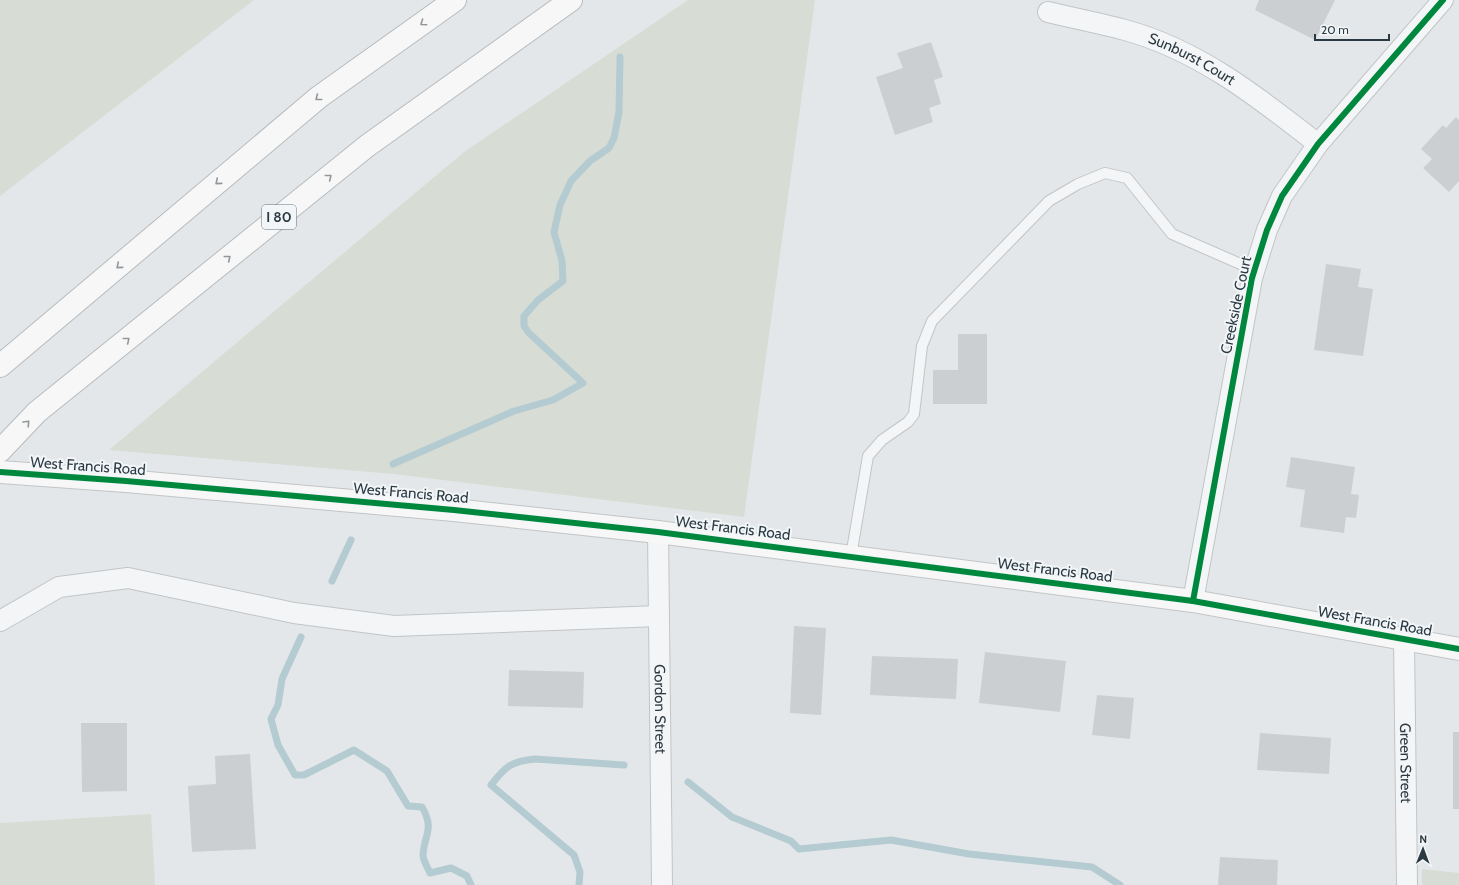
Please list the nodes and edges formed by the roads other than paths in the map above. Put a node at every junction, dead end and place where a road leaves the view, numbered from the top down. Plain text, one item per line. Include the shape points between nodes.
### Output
1 (455, 0) edge
2 (571, 0) edge
3 (1443, 0) edge
4 (1048, 12) dead end
5 (1318, 144) junction
6 (1254, 270) junction
7 (0, 366) edge
8 (0, 451) edge
9 (0, 472) edge
10 (658, 532) junction
11 (851, 556) junction
12 (1193, 601) junction
13 (659, 616) junction
14 (0, 621) edge
15 (1404, 640) junction
16 (1459, 649) edge
17 (662, 885) edge
18 (1407, 885) edge

1 -> 7 main road via 319,97
8 -> 2 main road, I 80 via 36,412 367,146
3 - 5 street, Creekside Court
4 - 5 street, Sunburst Court via 1126,30 1179,50 1218,70
5 - 6 street, Creekside Court via 1282,196
6 - 11 lane via 1172,234 1127,178 1105,172 1049,201 932,321 922,346 914,414 908,422 882,440 868,456
6 - 12 street, Creekside Court
9 - 10 main road, West Francis Road via 454,510
10 - 11 main road, West Francis Road
10 - 13 street, Gordon Street
11 - 12 main road, West Francis Road
12 - 15 main road, West Francis Road
13 - 14 street via 394,626 294,613 128,578 59,587
13 - 17 street, Gordon Street
15 - 16 main road, West Francis Road
15 - 18 street, Green Street

